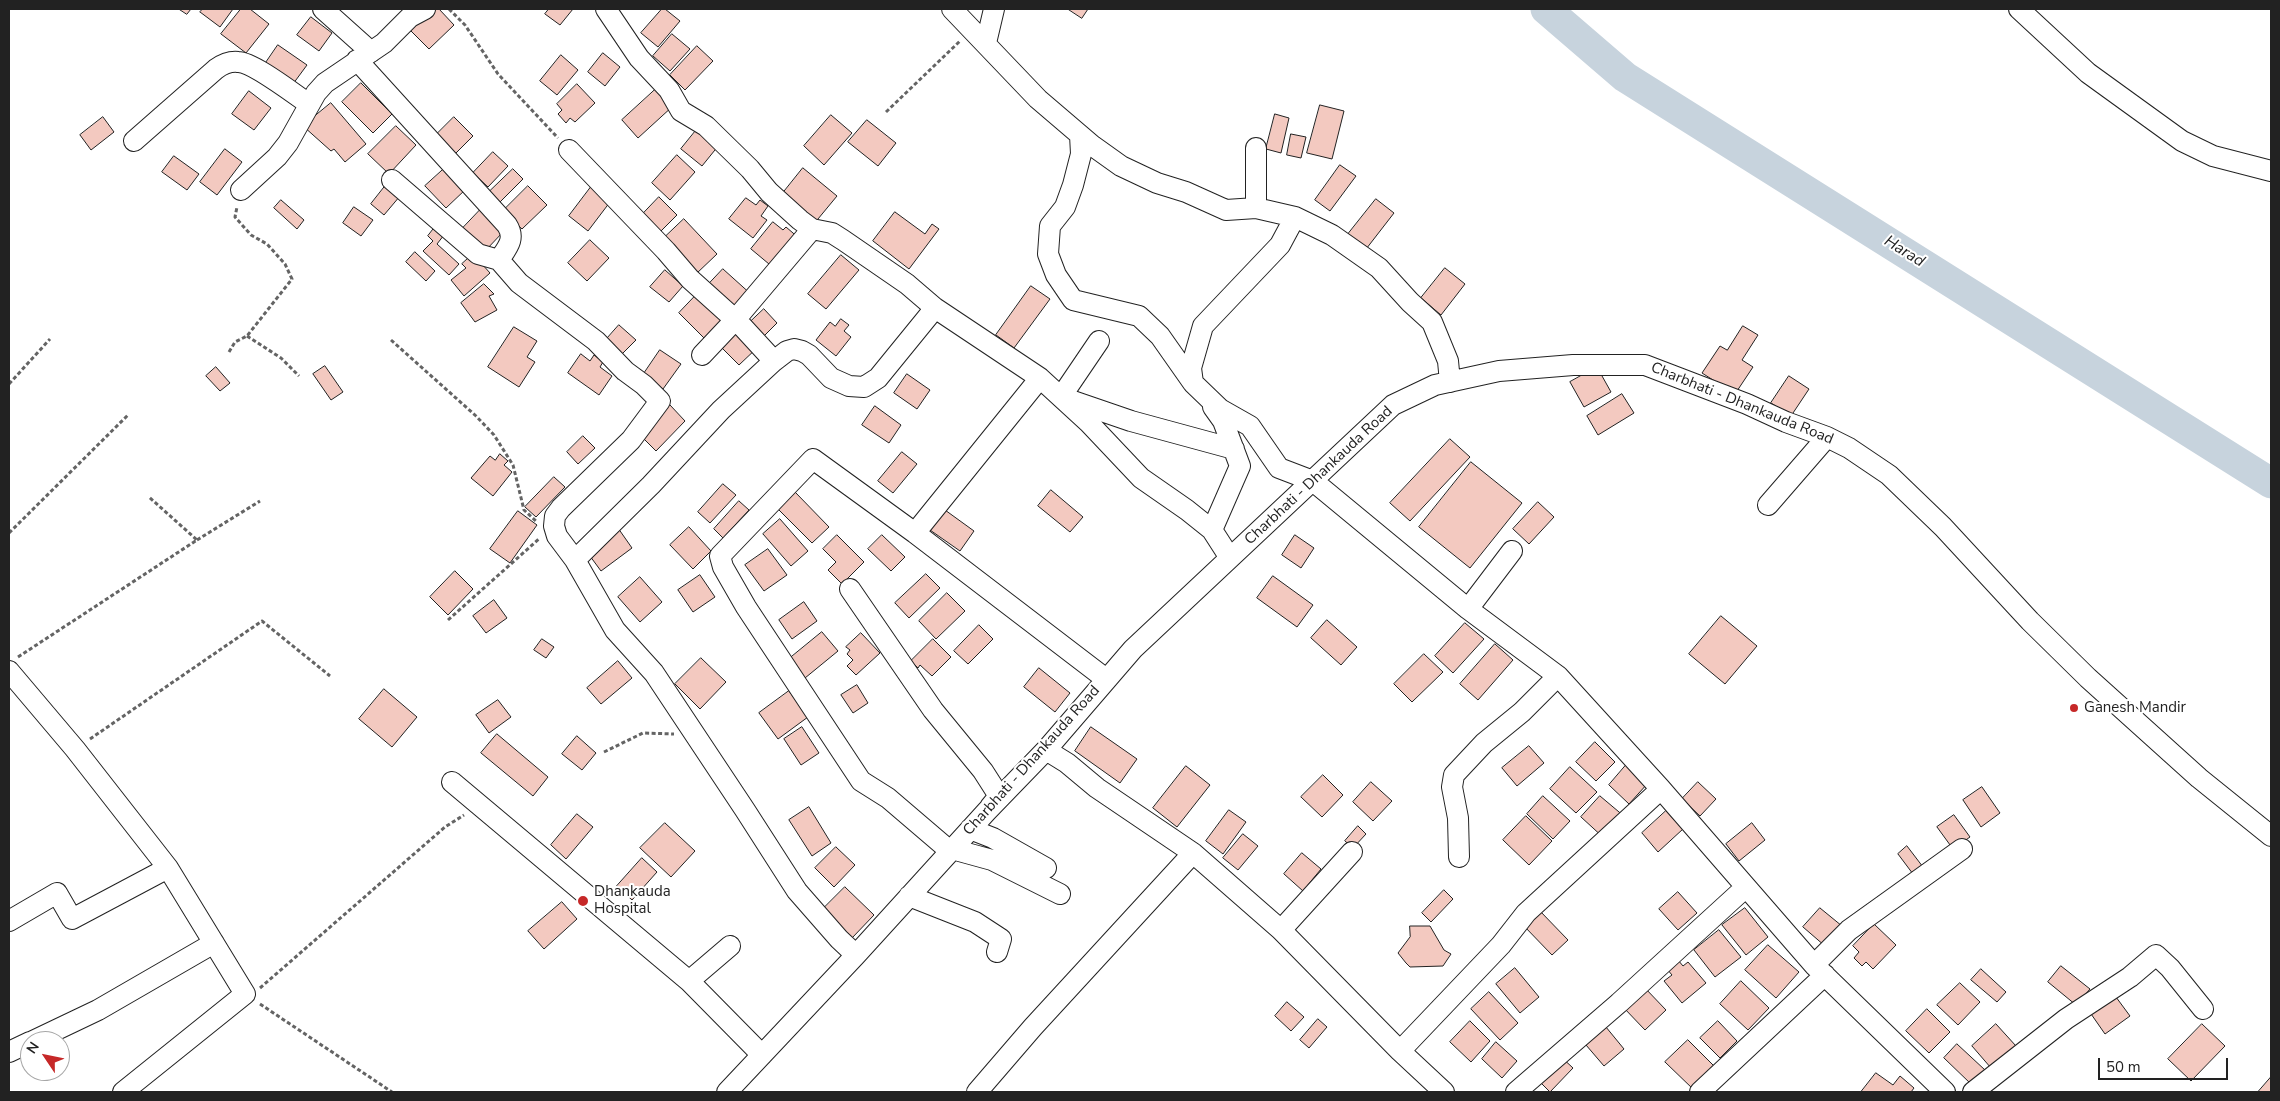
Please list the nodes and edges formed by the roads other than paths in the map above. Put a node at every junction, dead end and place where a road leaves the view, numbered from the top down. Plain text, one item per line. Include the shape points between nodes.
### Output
1 (323, 9) edge
2 (425, 9) edge
3 (606, 9) edge
4 (952, 9) edge
5 (994, 9) edge
6 (2019, 9) edge
7 (979, 36) junction
8 (364, 56) junction
9 (309, 104) junction
10 (1080, 135) junction
11 (134, 141) dead end
12 (1256, 148) dead end
13 (569, 150) road end
14 (2271, 172) edge
15 (392, 180) dead end
16 (241, 190) road end
17 (1256, 208) junction
18 (1295, 217) junction
19 (812, 229) junction
20 (499, 260) junction
21 (935, 308) junction
22 (735, 320) junction
23 (1099, 342) dead end
24 (702, 355) dead end
25 (774, 361) junction
26 (1040, 378) junction
27 (1450, 382) junction
28 (1199, 389) junction
29 (1061, 398) junction
30 (1827, 437) junction
31 (1270, 455) junction
32 (1237, 456) junction
33 (1313, 481) junction
34 (1768, 505) dead end
35 (1212, 530) junction
36 (915, 533) junction
37 (1512, 551) dead end
38 (1230, 558) junction
39 (575, 560) junction
40 (850, 589) dead end
41 (1468, 609) junction
42 (13, 664) edge
43 (1558, 676) junction
44 (1106, 679) junction
45 (1046, 750) junction
46 (452, 782) dead end
47 (1662, 789) junction
48 (987, 811) junction
49 (970, 829) junction
50 (2271, 836) edge
51 (1962, 849) dead end
52 (951, 850) junction
53 (1352, 852) dead end
54 (1193, 854) junction
55 (1459, 857) dead end
56 (168, 868) junction
57 (1046, 868) dead end
58 (1746, 887) junction
59 (1060, 894) dead end
60 (909, 896) junction
61 (9, 922) edge
62 (1280, 930) junction
63 (214, 943) junction
64 (730, 946) dead end
65 (997, 952) dead end
66 (856, 955) junction
67 (1819, 970) junction
68 (689, 981) junction
69 (2203, 1009) dead end
70 (55, 1031) edge
71 (1400, 1051) junction
72 (762, 1056) junction
73 (123, 1092) edge
74 (727, 1092) edge
75 (976, 1092) edge
76 (1444, 1092) edge
77 (1516, 1092) edge
78 (1700, 1092) edge
79 (1945, 1092) edge
80 (1973, 1092) edge

1 - 8 street
2 - 8 street via 410,17 384,43
3 - 19 street via 639,58 669,90 681,111 706,126 769,192
4 - 7 street
5 - 7 street
6 - 14 street via 2088,73 2182,141 2213,156
7 - 10 street via 1038,99
8 - 9 street via 325,83
8 - 20 street via 512,232
9 - 11 street via 254,67 240,61 228,62
9 - 16 street via 277,157
10 - 17 street via 1121,166 1157,183 1226,210
10 - 28 street via 1081,154 1073,185 1065,207 1050,226 1048,254 1056,275 1073,300 1139,316 1160,336
12 - 17 street
13 - 22 street via 690,279
15 - 20 street via 478,254
17 - 18 street
18 - 27 street via 1332,235 1379,268 1432,322 1448,362
18 - 28 street via 1280,245 1203,326 1190,368
19 - 21 street via 832,233 843,240 907,284
19 - 22 street
20 - 39 street via 519,284 596,342 660,401 631,440 555,516 551,528
21 - 25 street via 878,378 864,387 850,386 831,378 809,355 794,349
21 - 26 street
22 - 24 street
22 - 25 street
23 - 29 street
25 - 39 street via 696,435
26 - 29 street
26 - 36 street
27 - 30 street, Charbhati - Dhankauda Road via 1499,371 1573,365 1645,365
27 - 33 street, Charbhati - Dhankauda Road via 1435,385 1394,406
28 - 31 street via 1220,409 1250,426
28 - 32 street via 1223,421
29 - 32 street
29 - 35 street via 1141,478
30 - 34 street
30 - 50 street, Charbhati - Dhankauda Road via 1889,475 2088,678 2199,778
31 - 32 street
31 - 33 street via 1279,468
32 - 35 street via 1240,466
33 - 38 street, Charbhati - Dhankauda Road
33 - 41 street
35 - 38 street
36 - 44 street
36 - 52 street via 813,459 720,556 746,607 861,781 888,798
37 - 41 street
38 - 44 street, Charbhati - Dhankauda Road via 1133,649
39 - 66 street via 616,630 654,673 796,892
40 - 48 street via 933,710 983,771 999,796
41 - 43 street
42 - 56 street
43 - 47 street
43 - 55 street via 1522,712 1484,742 1454,775 1452,787 1458,818
44 - 45 street, Charbhati - Dhankauda Road
45 - 48 street, Charbhati - Dhankauda Road
45 - 54 street
46 - 68 street
47 - 58 street
47 - 71 street via 1526,913 1501,945
48 - 49 street, Charbhati - Dhankauda Road
49 - 52 street, Charbhati - Dhankauda Road
49 - 57 street
51 - 67 street via 1849,930
52 - 59 street via 992,860
52 - 60 street, Charbhati - Dhankauda Road
53 - 62 street
54 - 62 street
54 - 75 street
56 - 61 street via 72,919 57,894
56 - 63 street
58 - 67 street
58 - 77 street
60 - 65 street via 975,922 1001,939
60 - 66 street, Charbhati - Dhankauda Road
62 - 71 street
63 - 70 street via 98,1010
63 - 73 street via 245,994
64 - 68 street
66 - 72 street, Charbhati - Dhankauda Road
67 - 78 street
67 - 79 street
68 - 72 street
69 - 80 street via 2156,955 2130,977 2066,1019
71 - 76 street
72 - 74 street, Charbhati - Dhankauda Road

